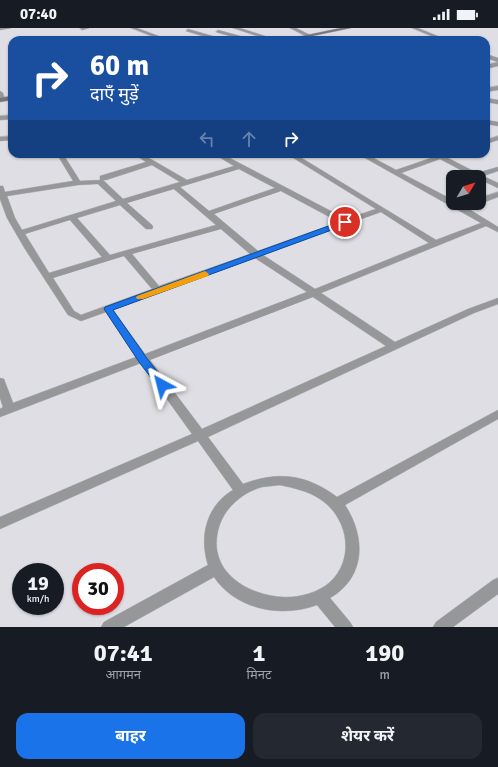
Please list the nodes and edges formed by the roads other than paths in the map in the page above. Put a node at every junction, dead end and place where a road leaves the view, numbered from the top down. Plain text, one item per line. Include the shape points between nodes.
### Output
1 (9, 28) edge
2 (136, 28) edge
3 (235, 28) edge
4 (292, 28) edge
5 (349, 28) edge
6 (414, 28) edge
7 (1, 29) edge
8 (188, 30) dead end
9 (218, 30) dead end
10 (308, 35) junction
11 (157, 36) edge
12 (208, 36) edge
13 (237, 36) edge
14 (262, 36) edge
15 (303, 36) edge
16 (435, 36) edge
17 (0, 93) edge
18 (2, 99) edge
19 (62, 158) edge
20 (144, 158) edge
21 (225, 158) edge
22 (297, 158) edge
23 (369, 158) edge
24 (430, 158) edge
25 (443, 158) edge
26 (152, 163) junction
27 (240, 166) junction
28 (498, 169) edge
29 (468, 170) edge
30 (396, 172) junction
31 (486, 173) edge
32 (103, 178) dead end
33 (486, 179) edge
34 (78, 183) junction
35 (187, 183) junction
36 (175, 186) junction
37 (498, 186) edge
38 (282, 188) junction
39 (1, 192) edge
40 (498, 194) edge
41 (486, 198) edge
42 (446, 199) edge
43 (120, 202) junction
44 (382, 208) junction
45 (465, 210) edge
46 (4, 211) edge
47 (207, 214) junction
48 (72, 217) junction
49 (345, 222) junction
50 (488, 224) junction
51 (221, 226) junction
52 (149, 227) dead end
53 (498, 230) edge
54 (20, 233) junction
55 (436, 243) junction
56 (126, 253) junction
57 (257, 255) junction
58 (108, 258) junction
59 (47, 277) junction
60 (158, 291) junction
61 (314, 293) junction
62 (498, 301) edge
63 (108, 309) junction
64 (394, 346) junction
65 (142, 360) junction
66 (0, 382) edge
67 (5, 411) edge
68 (498, 414) edge
69 (201, 435) junction
70 (240, 490) junction
71 (336, 504) junction
72 (0, 523) edge
73 (217, 568) junction
74 (498, 585) edge
75 (320, 597) junction
76 (110, 627) edge
77 (345, 627) edge
78 (441, 627) edge

1 - 7 street
2 - 11 street
3 - 14 street
4 - 10 street
5 - 10 main road
6 - 16 street
8 - 12 street
9 - 13 street
10 - 15 main road
17 - 18 street
19 - 34 street
20 - 26 street
21 - 27 street
22 - 44 street
23 - 30 street
24 - 30 street
25 - 29 street
26 - 32 street
26 - 35 street
27 - 35 street
27 - 38 street
28 - 31 street
30 - 42 street
33 - 37 street
34 - 39 street
34 - 43 street via 100,182
35 - 36 street
36 - 43 street
36 - 47 street
38 - 47 street
38 - 49 street
39 - 46 street
40 - 41 street
43 - 48 street
43 - 52 street
44 - 49 street
44 - 55 street
45 - 50 street
46 - 54 street
47 - 51 street
48 - 54 street
48 - 58 street
49 - 57 street
50 - 53 street
50 - 55 street
51 - 56 street
51 - 57 street
54 - 59 street
55 - 61 street
56 - 58 street
56 - 60 street
57 - 60 street
57 - 61 street
58 - 59 street
59 - 63 street via 75,316 81,318
60 - 63 street
61 - 64 street
61 - 65 street
62 - 64 street
63 - 65 street
64 - 69 street
65 - 67 street
65 - 69 street
66 - 67 street
68 - 71 street
69 - 70 street
69 - 72 street
70 - 71 street via 259,483 280,480 300,483 320,491
70 - 73 street via 226,501 216,515 210,532 211,550
71 - 75 street via 348,522 353,542 350,563 339,582
73 - 75 street via 230,585 250,598 273,604 298,604
73 - 76 street
74 - 78 street
75 - 77 street

